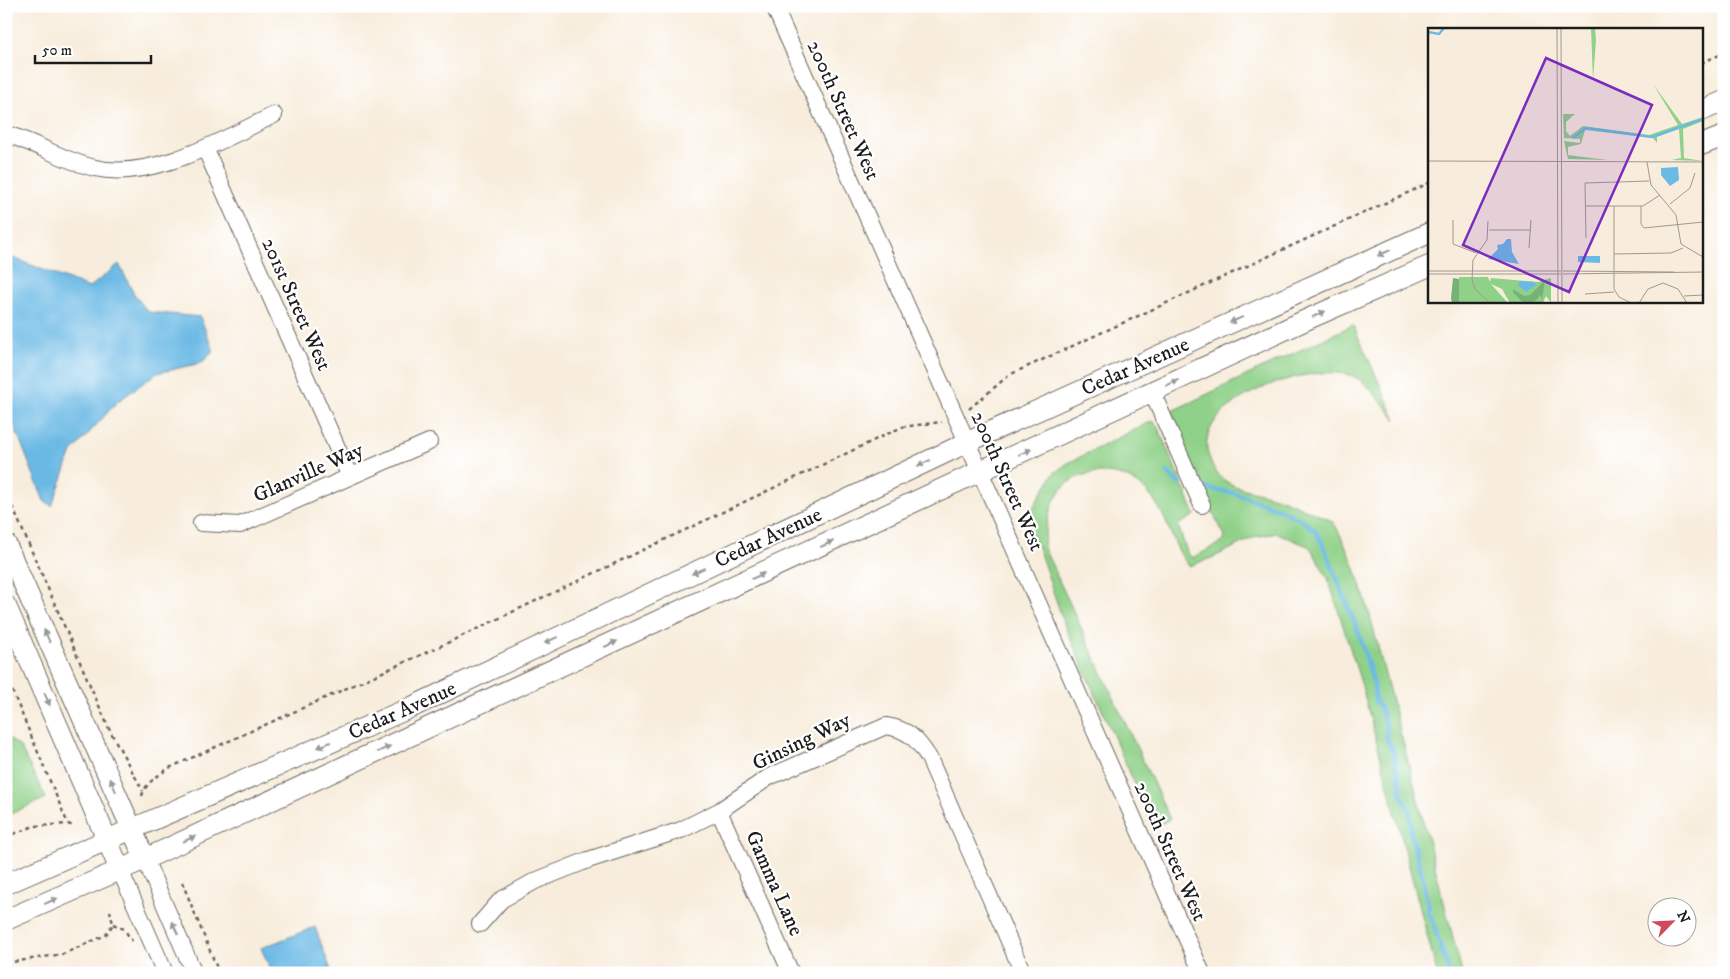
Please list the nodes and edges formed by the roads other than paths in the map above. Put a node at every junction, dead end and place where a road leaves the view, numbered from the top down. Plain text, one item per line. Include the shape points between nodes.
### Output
1 (774, 6) edge
2 (1724, 101) edge
3 (1702, 111) edge
4 (274, 115) dead end
5 (6, 134) edge
6 (1724, 136) edge
7 (1702, 145) edge
8 (205, 148) junction
9 (1428, 233) edge
10 (1428, 266) edge
11 (1152, 392) junction
12 (429, 442) dead end
13 (968, 442) junction
14 (981, 473) junction
15 (350, 477) junction
16 (1202, 505) dead end
17 (201, 523) dead end
18 (6, 544) edge
19 (6, 606) edge
20 (720, 811) junction
21 (132, 830) junction
22 (107, 841) junction
23 (144, 860) junction
24 (120, 870) junction
25 (6, 884) edge
26 (6, 920) edge
27 (480, 924) dead end
28 (165, 973) edge
29 (194, 973) edge
30 (791, 973) edge
31 (1022, 973) edge
32 (1202, 973) edge

1 - 13 street, 200th Street West
2 - 3 main road
4 - 8 street
5 - 8 street via 78,164 117,171 139,169
6 - 7 main road
8 - 15 street, 201st Street West
9 -> 13 main road, Cedar Avenue
11 -> 10 main road, Cedar Avenue
14 -> 11 main road, Cedar Avenue
11 - 16 street
12 - 15 street, Glanville Way
13 - 14 street, 200th Street West
13 -> 21 main road, Cedar Avenue via 412,707
23 -> 14 main road, Cedar Avenue
14 - 32 street, 200th Street West
15 - 17 street, Glanville Way via 240,525
21 -> 18 main road
19 -> 22 main road
20 - 27 street, Ginsing Way via 681,830 535,880 502,900
20 - 30 street, Gamma Lane
20 - 31 street, Ginsing Way via 769,777 876,730 886,726 907,732 929,758
21 - 22 main road, Cedar Avenue
21 - 23 main road
22 - 24 main road
22 - 25 main road, Cedar Avenue
23 - 24 main road, Cedar Avenue
29 -> 23 street
26 -> 24 main road, Cedar Avenue
24 - 28 street

